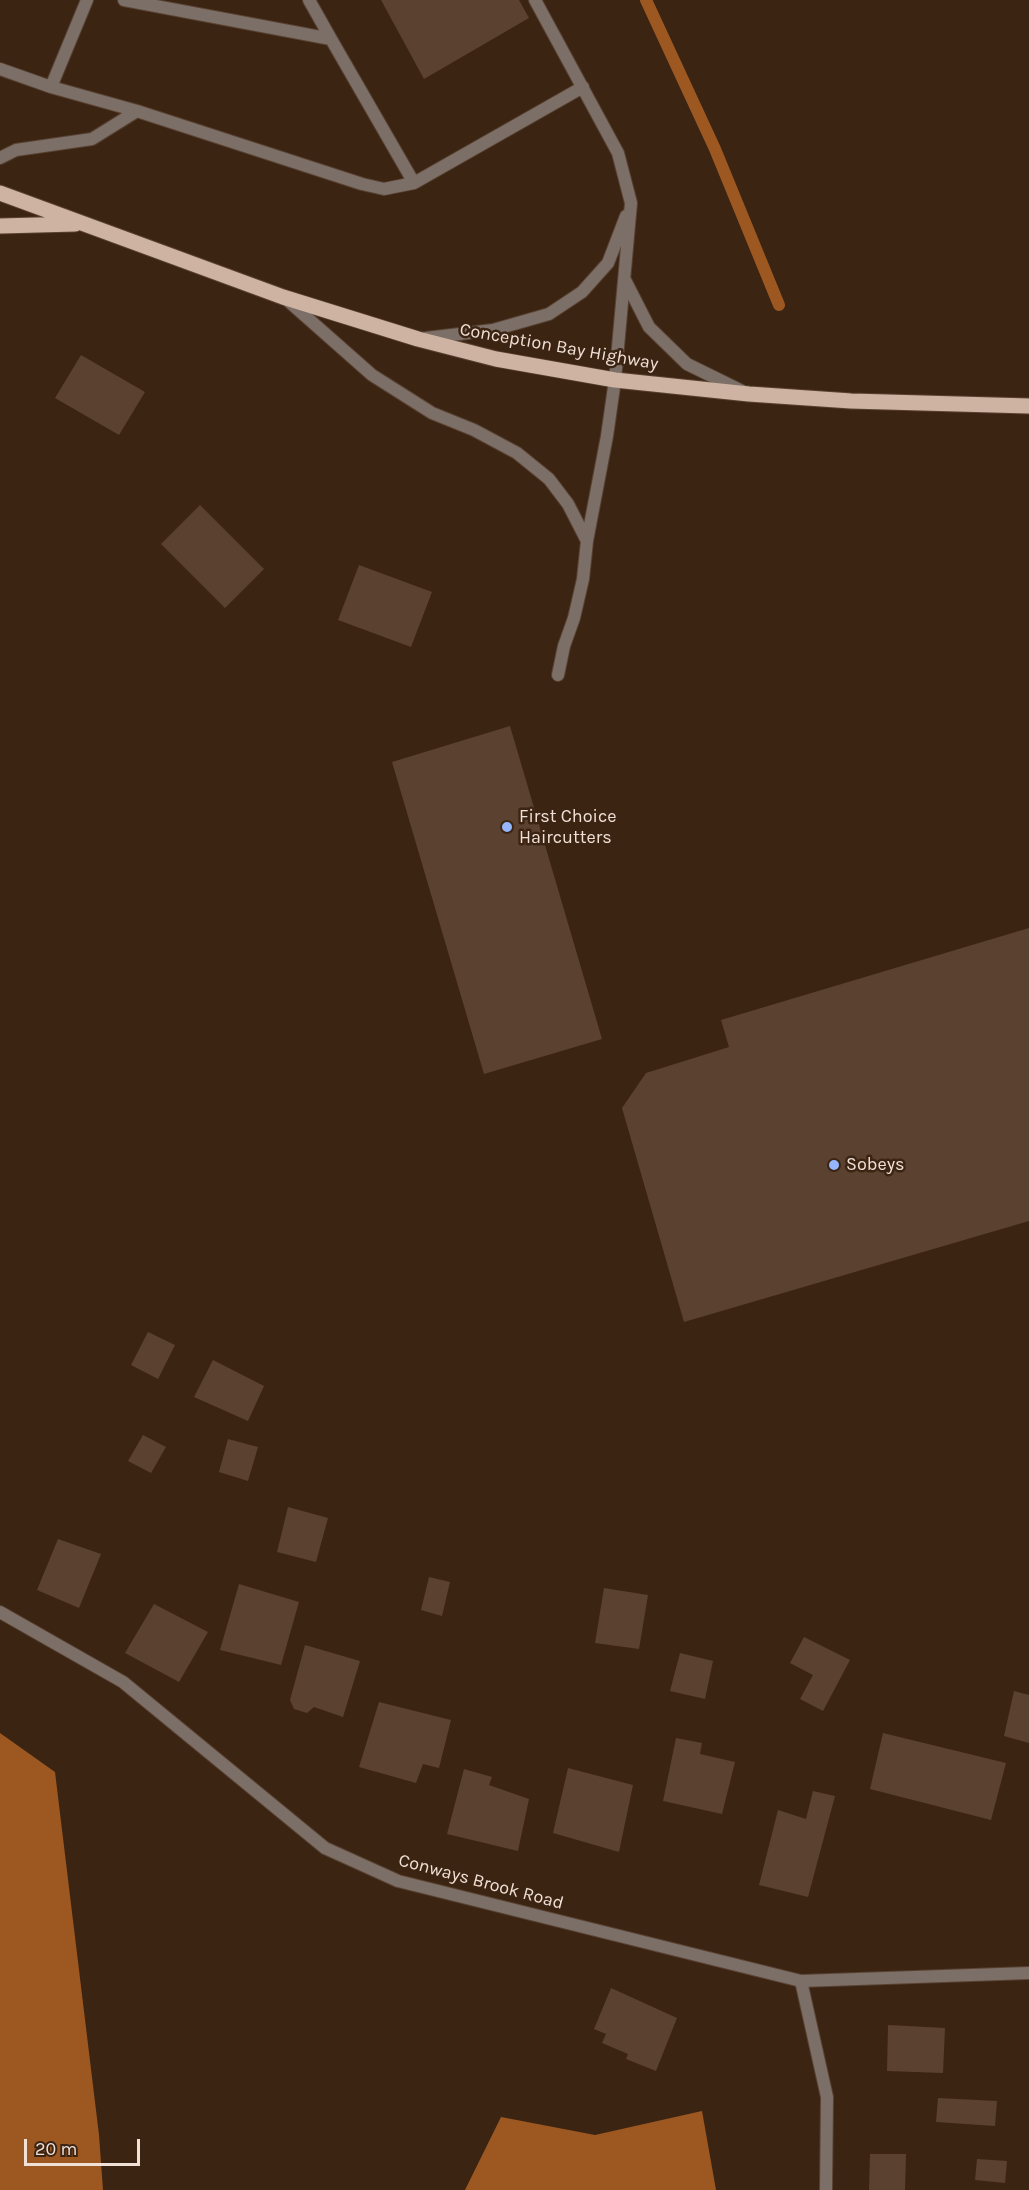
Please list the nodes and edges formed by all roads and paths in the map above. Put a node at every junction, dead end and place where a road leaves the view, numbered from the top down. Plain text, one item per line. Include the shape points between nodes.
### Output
1 (87, 0) edge
2 (124, 0) edge
3 (309, 0) edge
4 (535, 0) edge
5 (331, 39) junction
6 (0, 69) edge
7 (51, 87) junction
8 (583, 87) junction
9 (137, 111) junction
10 (0, 158) edge
11 (414, 183) junction
12 (0, 193) edge
13 (631, 203) junction
14 (84, 224) junction
15 (0, 226) edge
16 (625, 280) junction
17 (282, 297) junction
18 (418, 339) junction
19 (615, 380) junction
20 (748, 394) junction
21 (1029, 406) edge
22 (587, 541) junction
23 (558, 675) dead end
24 (0, 1612) edge
25 (1029, 1973) edge
26 (801, 1982) junction
27 (826, 2190) edge

1 - 7 street
2 - 5 street
3 - 5 street
4 - 8 street
5 - 11 street
6 - 7 street
7 - 9 street
8 - 11 street
8 - 13 street via 618,153
9 - 10 street via 92,139 16,150
9 - 11 street via 362,184 384,189
12 - 14 main road, Conception Bay Highway
13 - 16 street
13 - 18 street via 608,263 582,292 549,314 493,330
14 - 15 main road
14 - 17 main road, Conception Bay Highway
16 - 19 street
16 - 20 street via 649,327 687,364
17 - 18 main road, Conception Bay Highway
17 - 22 street via 372,375 432,413 517,453 549,479 568,504
18 - 19 main road, Conception Bay Highway via 496,359
19 - 20 main road, Conception Bay Highway
19 - 22 street
20 - 21 main road, Conception Bay Highway
22 - 23 street via 583,579
24 - 26 street, Conways Brook Road via 123,1682 326,1848 398,1881
25 - 26 street, Conways Brook Road
26 - 27 street via 827,2097

